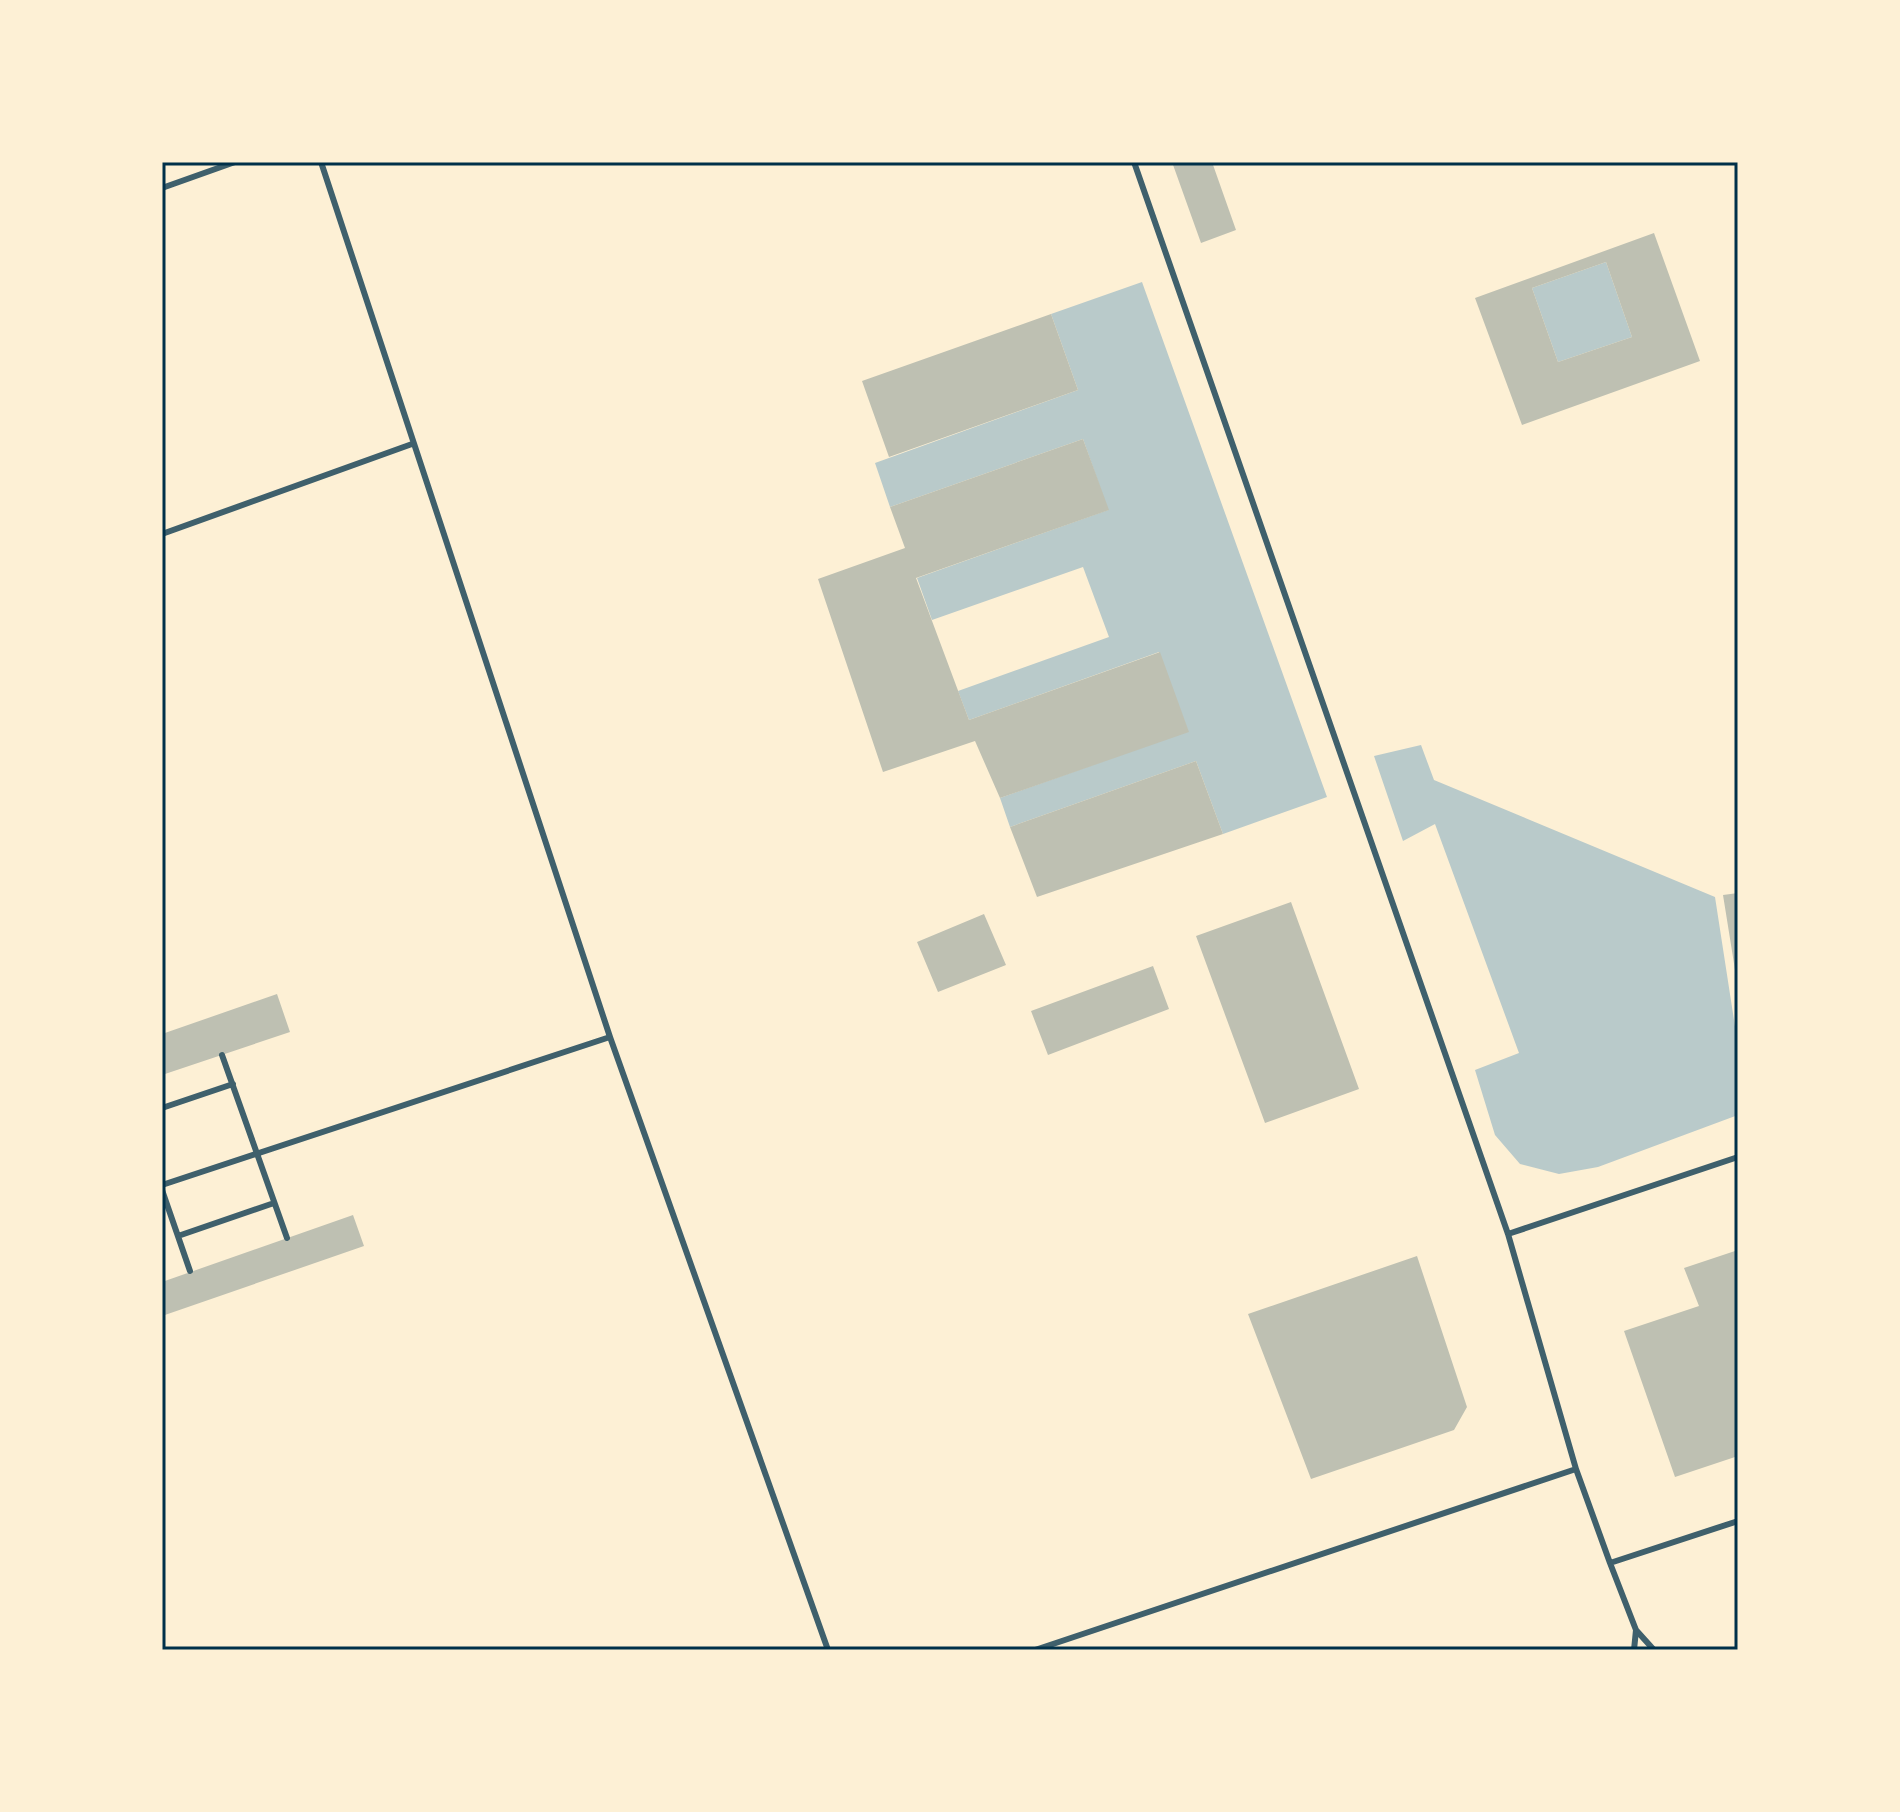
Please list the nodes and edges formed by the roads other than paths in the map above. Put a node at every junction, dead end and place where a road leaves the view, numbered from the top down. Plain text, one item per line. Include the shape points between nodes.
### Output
1 (235, 162) edge
2 (321, 162) edge
3 (1134, 162) edge
4 (162, 188) edge
5 (412, 444) junction
6 (162, 534) edge
7 (610, 1037) junction
8 (222, 1055) dead end
9 (233, 1084) junction
10 (162, 1108) edge
11 (257, 1154) junction
12 (1738, 1157) edge
13 (162, 1188) edge
14 (274, 1203) junction
15 (1508, 1234) junction
16 (178, 1236) junction
17 (287, 1238) dead end
18 (190, 1271) dead end
19 (1576, 1469) junction
20 (1738, 1521) edge
21 (1610, 1563) junction
22 (1636, 1630) junction
23 (828, 1650) edge
24 (1035, 1650) edge
25 (1634, 1650) edge
26 (1654, 1650) edge

1 - 4 lane
2 - 5 lane
3 - 15 lane
5 - 6 lane
5 - 7 lane
7 - 11 lane
7 - 23 lane
8 - 9 lane
9 - 10 lane
9 - 11 lane
11 - 13 lane
11 - 14 lane
12 - 15 lane
13 - 16 lane
14 - 16 lane
14 - 17 lane
15 - 19 lane
16 - 18 lane
19 - 21 lane
19 - 24 lane
20 - 21 lane
21 - 22 lane
22 - 25 lane
22 - 26 lane

